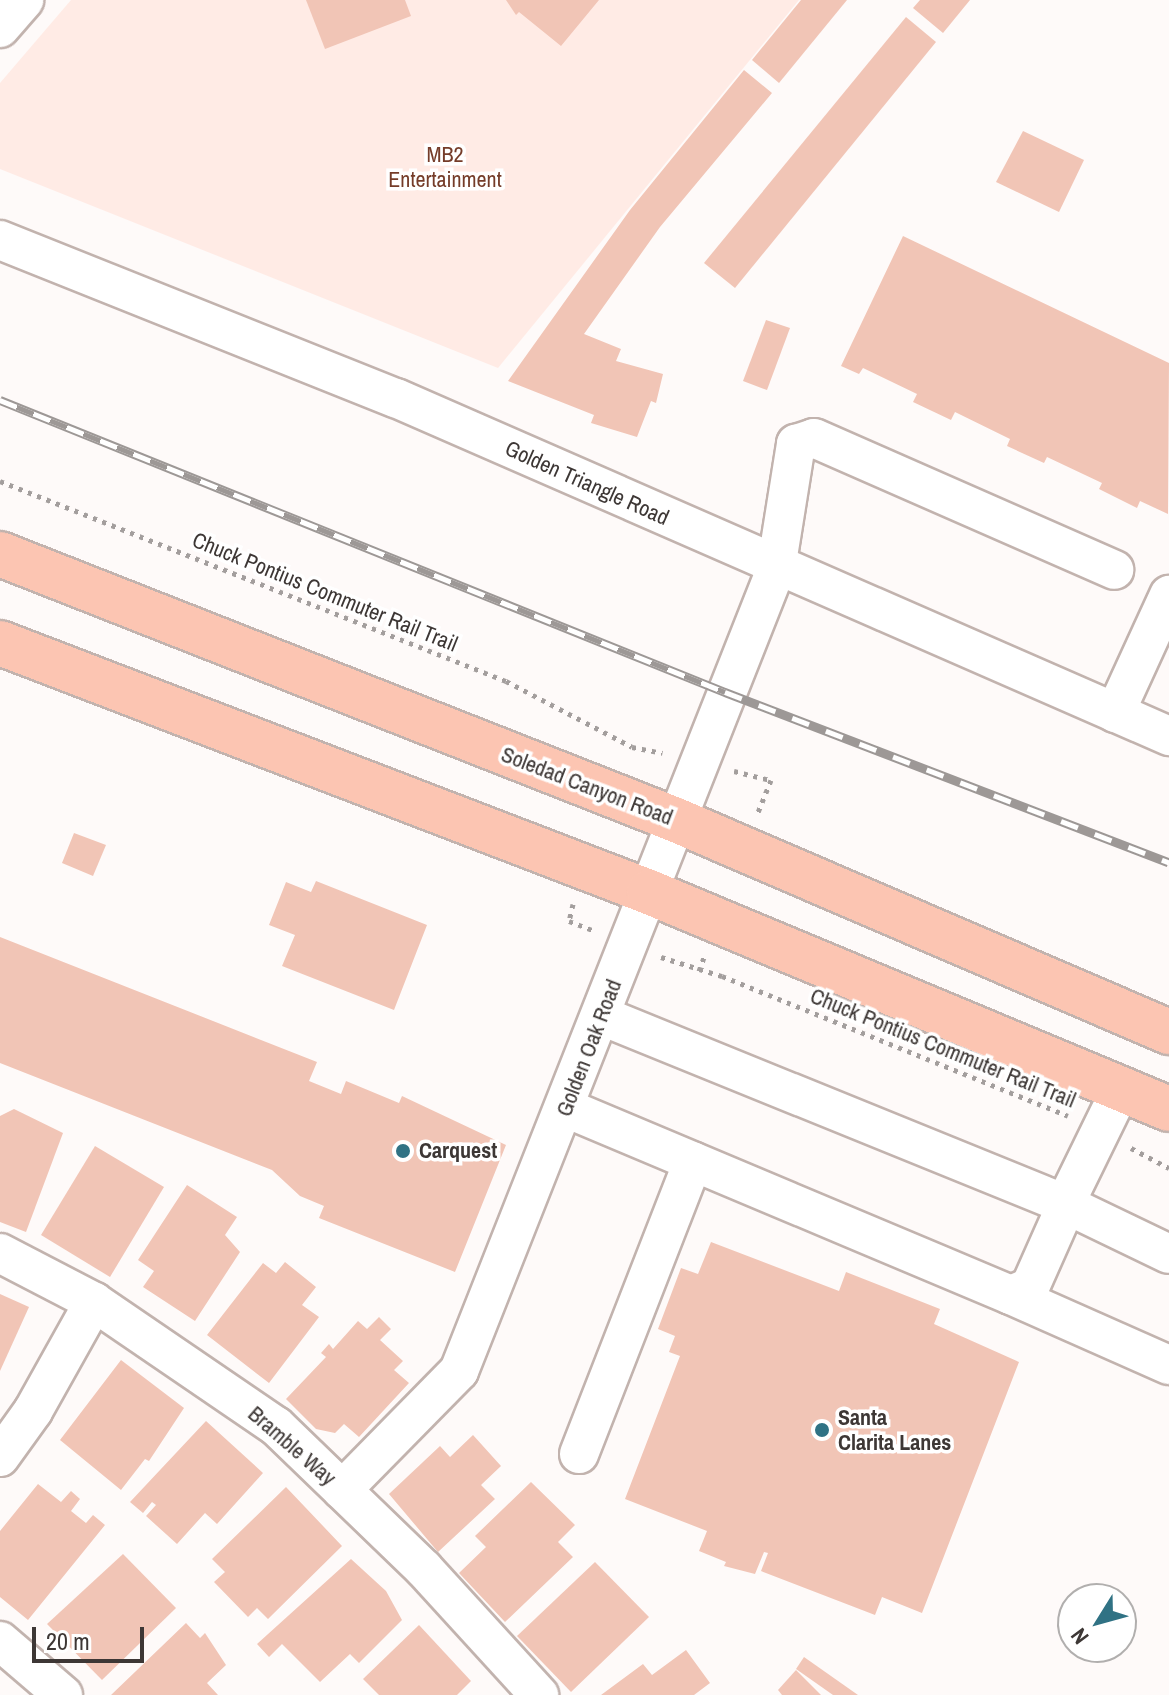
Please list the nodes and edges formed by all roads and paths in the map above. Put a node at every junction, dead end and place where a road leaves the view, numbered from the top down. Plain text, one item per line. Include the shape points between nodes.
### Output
1 (24, 0) edge
2 (0, 28) edge
3 (0, 240) edge
4 (0, 481) edge
5 (0, 554) edge
6 (776, 569) junction
7 (1114, 570) dead end
8 (1167, 595) edge
9 (0, 643) edge
10 (1115, 713) junction
11 (1169, 736) edge
12 (632, 747) dead end
13 (676, 820) junction
14 (649, 892) junction
15 (699, 971) dead end
16 (602, 1016) junction
17 (1169, 1032) edge
18 (1121, 1089) junction
19 (566, 1108) junction
20 (1169, 1109) edge
21 (1100, 1133) junction
22 (693, 1161) junction
23 (1169, 1168) edge
24 (1065, 1204) junction
25 (0, 1253) edge
26 (1169, 1254) edge
27 (1011, 1295) junction
28 (94, 1302) junction
29 (1169, 1365) edge
30 (579, 1454) dead end
31 (0, 1457) edge
32 (342, 1490) junction
33 (0, 1641) edge
34 (63, 1695) edge
35 (539, 1695) edge

1 - 2 street
3 - 6 street, Golden Triangle Road via 396,398
4 - 12 path, Chuck Pontius Commuter Rail Trail via 506,681
5 - 13 main road, Soledad Canyon Road
6 - 7 street, Golden Oak Road via 796,444 814,438
6 - 10 street, Golden Triangle Road
6 - 13 street, Golden Oak Road
8 - 10 street
9 - 14 main road
10 - 11 street, Golden Triangle Road
13 - 14 street, Golden Oak Road
13 - 17 main road, Soledad Canyon Road
14 - 16 street, Golden Oak Road
14 - 18 main road
15 - 21 path, Chuck Pontius Commuter Rail Trail via 856,1028
16 - 19 street, Golden Oak Road
16 - 24 street
18 - 20 main road
18 - 21 street
19 - 22 street
19 - 32 street, Golden Oak Road via 459,1371
21 - 23 path, Chuck Pontius Commuter Rail Trail
21 - 24 street
22 - 27 street
22 - 30 street
24 - 26 street
24 - 27 street via 1030,1287
25 - 28 street, Bramble Way
27 - 29 street
28 - 31 street via 33,1411
28 - 32 street, Bramble Way via 276,1426
32 - 35 street, Bramble Way via 424,1569
33 - 34 street

